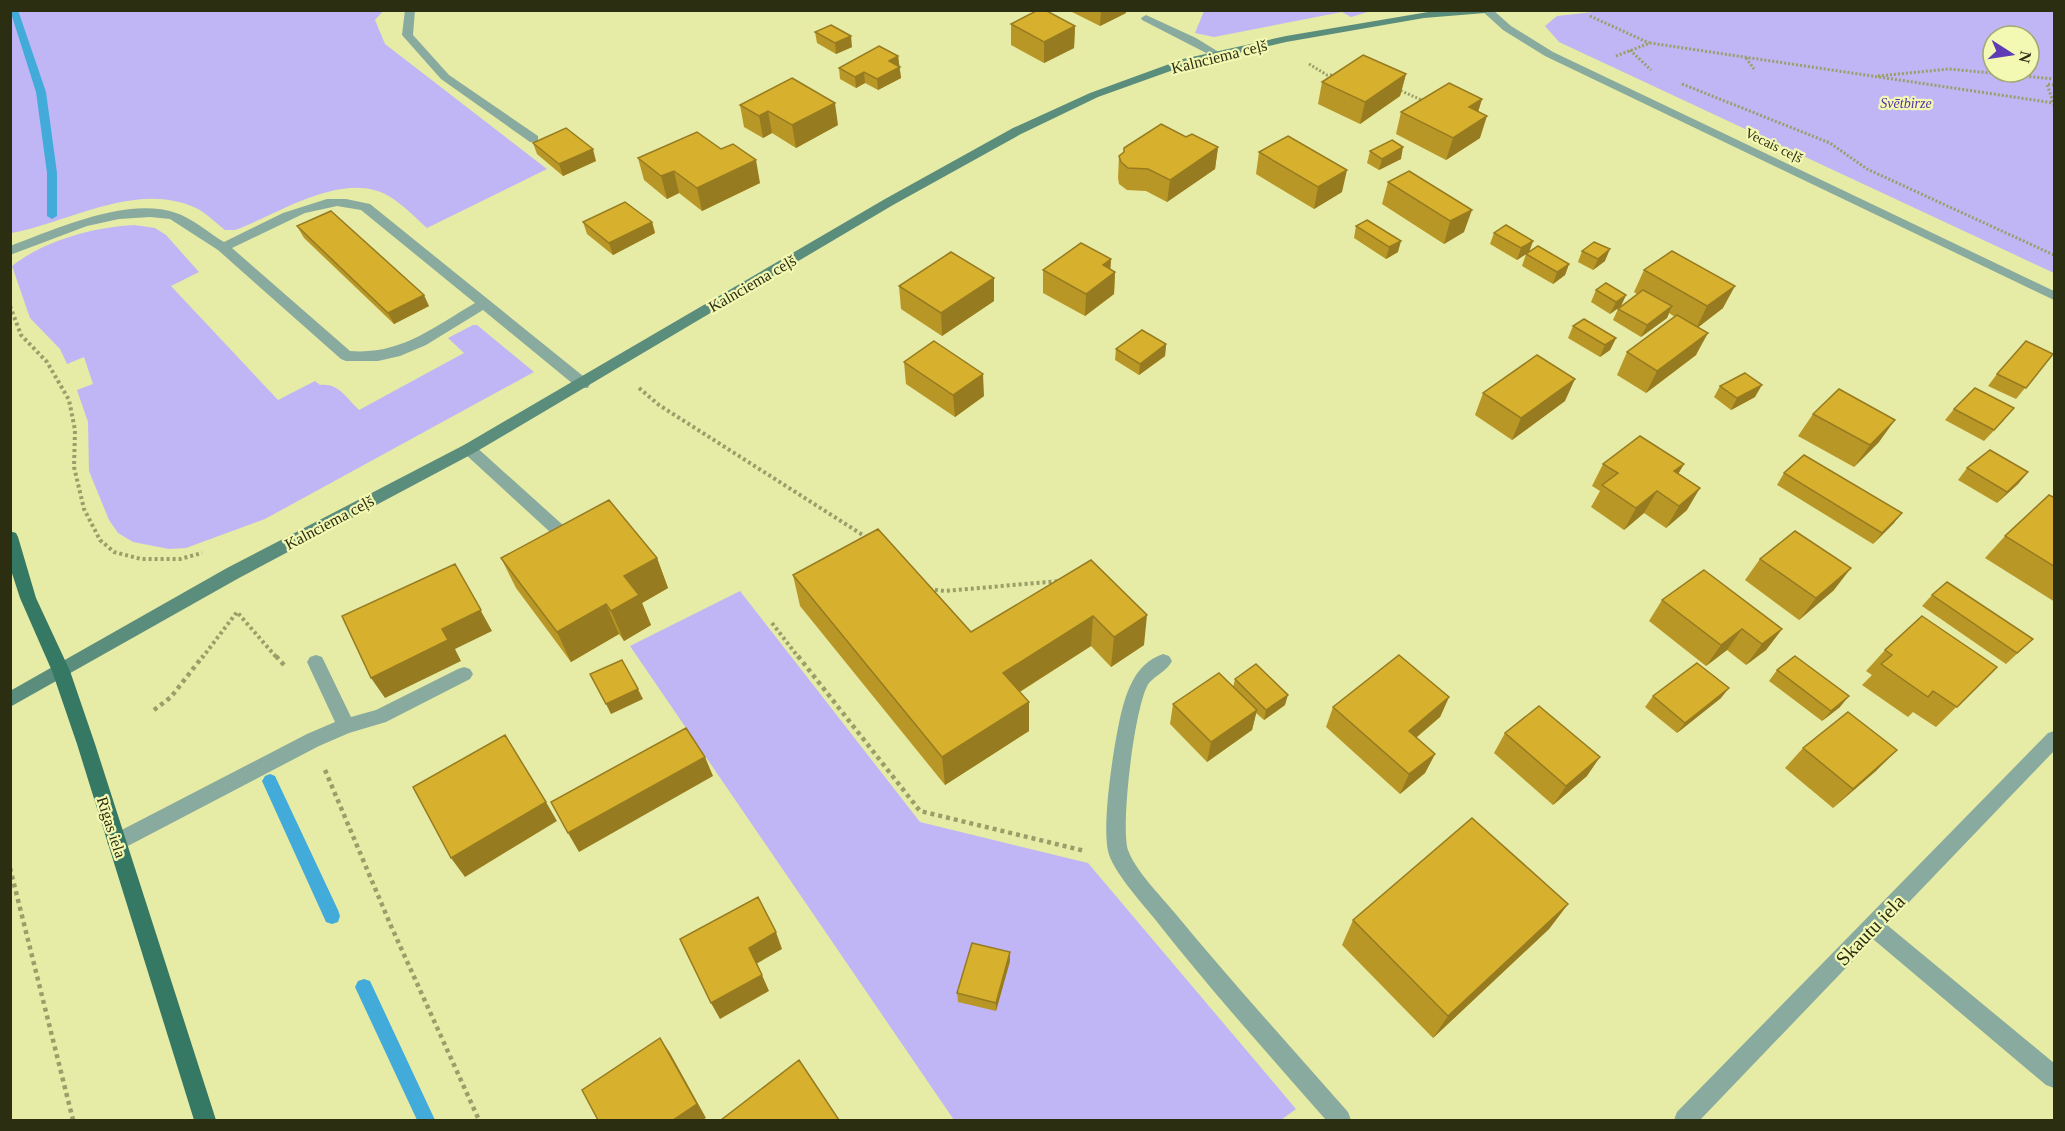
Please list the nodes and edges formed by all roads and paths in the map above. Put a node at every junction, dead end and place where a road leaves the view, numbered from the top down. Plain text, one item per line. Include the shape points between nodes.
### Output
1 (410, 10) edge
2 (1486, 10) edge
3 (1422, 13) edge
4 (1590, 16) dead end
5 (1146, 18) dead end
6 (1650, 43) junction
7 (1630, 50) junction
8 (1216, 54) junction
9 (1745, 57) junction
10 (1303, 59) dead end
11 (1571, 65) junction
12 (1754, 69) dead end
13 (1644, 70) dead end
14 (1342, 72) edge
15 (1871, 76) junction
16 (2053, 78) edge
17 (1676, 82) dead end
18 (2048, 84) junction
19 (1389, 85) edge
20 (2055, 85) edge
21 (1430, 103) edge
22 (2054, 104) edge
23 (534, 139) dead end
24 (223, 247) junction
25 (10, 251) edge
26 (2055, 255) edge
27 (2055, 296) edge
28 (483, 304) junction
29 (10, 306) edge
30 (583, 384) junction
31 (639, 388) dead end
32 (470, 449) junction
33 (10, 537) edge
34 (568, 539) edge
35 (874, 543) edge
36 (204, 552) dead end
37 (1071, 580) edge
38 (921, 588) edge
39 (772, 623) dead end
40 (1163, 661) dead end
41 (316, 662) dead end
42 (61, 670) junction
43 (289, 673) dead end
44 (464, 674) dead end
45 (10, 700) edge
46 (154, 710) dead end
47 (346, 726) junction
48 (2055, 739) edge
49 (313, 740) junction
50 (117, 842) junction
51 (1123, 860) junction
52 (10, 867) edge
53 (1874, 927) junction
54 (2055, 1077) edge
55 (73, 1120) edge
56 (205, 1120) edge
57 (479, 1120) edge
58 (1340, 1120) edge
59 (1685, 1120) edge

1 - 23 street via 407,35 444,77
2 - 3 main road, Kalnciema ceļš
2 - 11 street, Vecais ceļš via 1507,28
3 - 8 main road, Kalnciema ceļš
4 - 6 path
5 - 8 street
6 - 7 path
6 - 9 path
7 - 11 path via 1605,60
7 - 13 path via 1654,73
8 - 30 main road, Kalnciema ceļš via 1094,95 1017,131 889,202
9 - 12 path
9 - 15 path
10 - 14 path via 1327,75
11 - 27 street, Vecais ceļš
15 - 16 path via 1949,69
15 - 22 path
16 - 18 path
17 - 26 path via 1830,143 1867,169
18 - 20 path
18 - 22 path
19 - 21 path
24 - 25 street via 173,216 150,213 83,223
24 - 28 street via 308,208 329,203 365,207
24 - 28 street via 346,356 386,356
28 - 30 street
29 - 36 path via 21,335 47,363 69,400 75,430 74,467 84,509 100,540 114,552 141,559 180,559
30 - 32 main road, Kalnciema ceļš
31 - 35 path via 659,405
32 - 34 street
32 - 42 main road, Kalnciema ceļš via 234,573
33 - 42 main road, Rīgas iela via 28,598
37 - 38 path via 945,591
39 - 51 path via 920,811
40 - 51 street via 1142,679 1124,742 1117,820 1118,851
41 - 47 street
42 - 45 main road, Kalnciema ceļš
42 - 50 main road, Rīgas iela
43 - 46 path via 237,612 171,697
44 - 47 street via 380,717
47 - 49 street
48 - 53 street, Skautu iela
49 - 50 street
49 - 57 path
50 - 56 main road, Rīgas iela
51 - 58 street via 1189,945
52 - 55 path
53 - 54 street
53 - 59 street, Skautu iela

